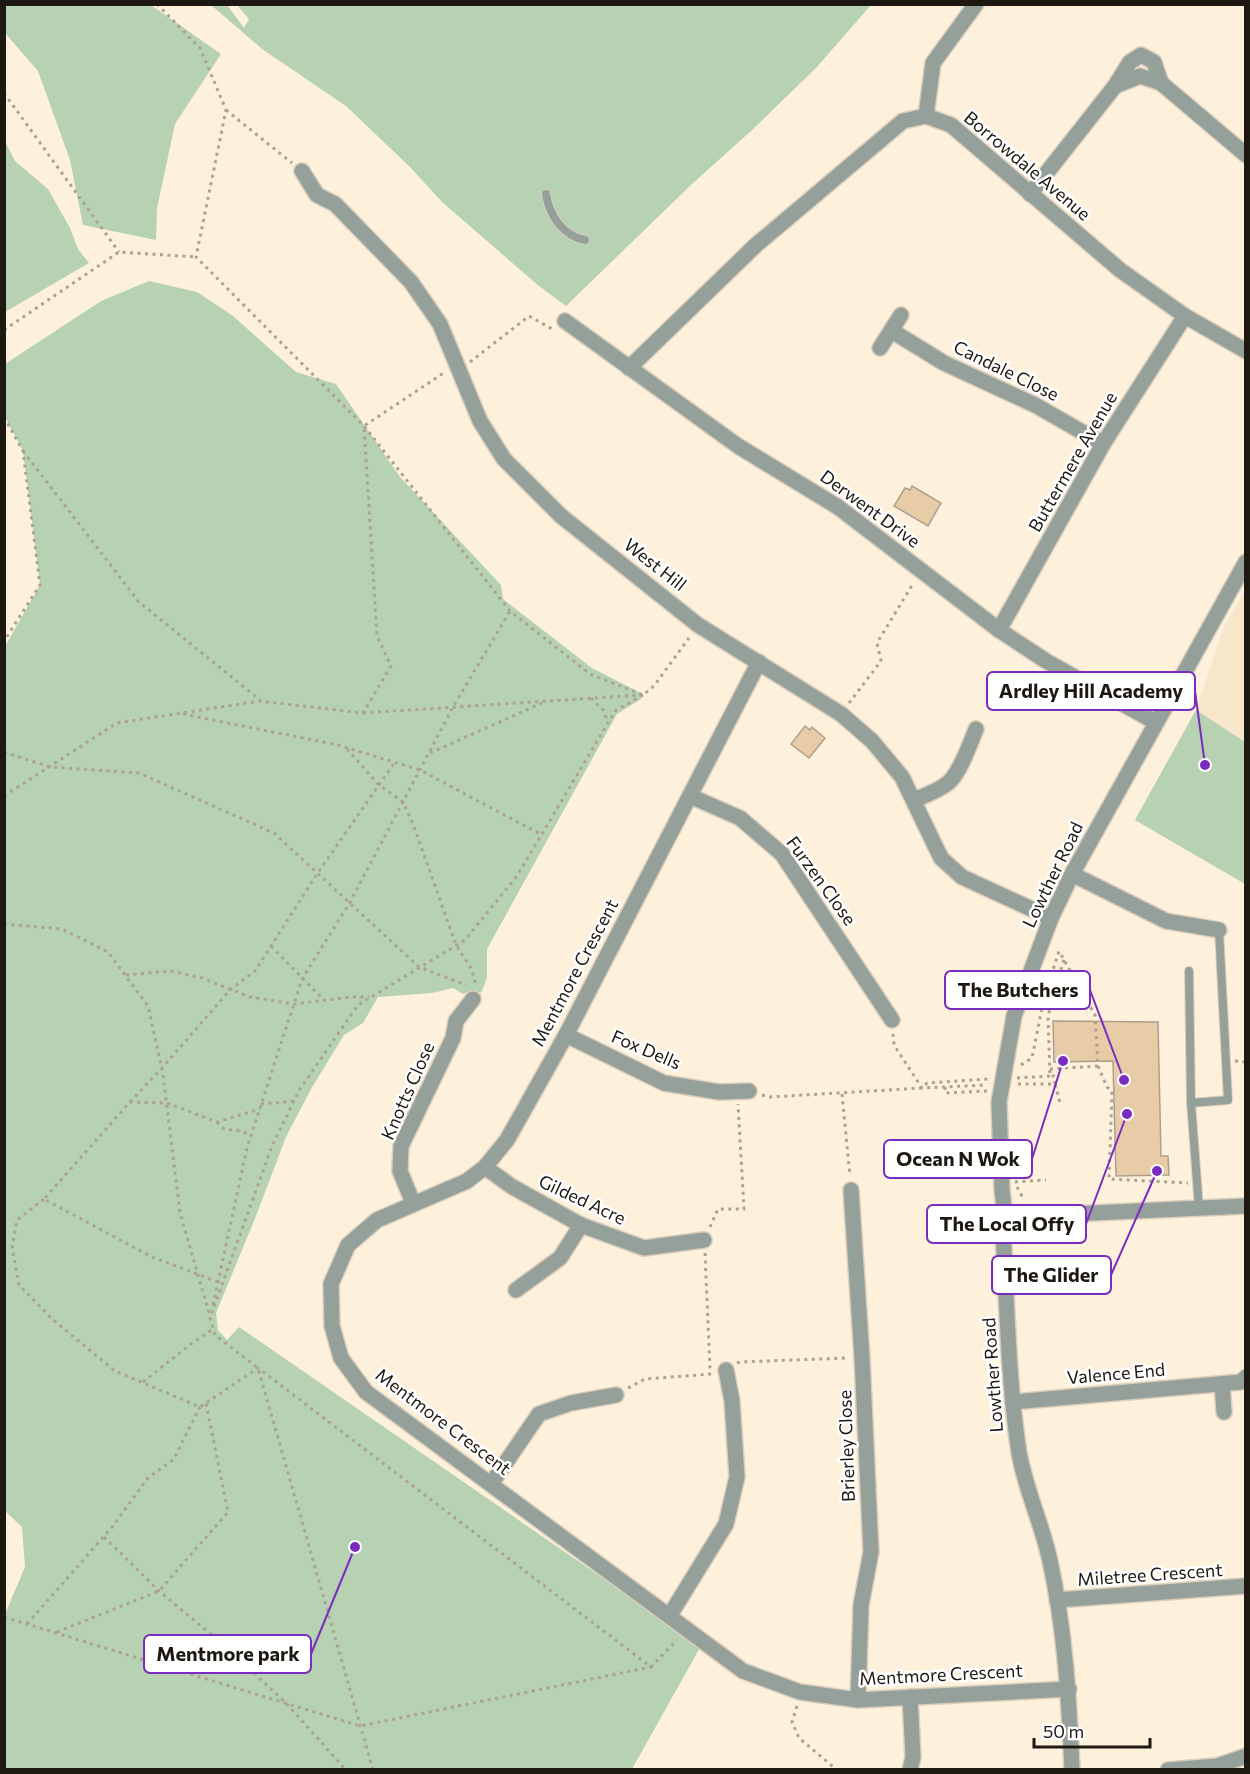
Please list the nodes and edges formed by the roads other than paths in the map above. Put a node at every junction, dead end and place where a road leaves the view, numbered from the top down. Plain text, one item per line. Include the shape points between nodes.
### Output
1 (976, 4) edge
2 (1161, 83) junction
3 (1115, 86) junction
4 (926, 116) junction
5 (1245, 154) edge
6 (302, 171) road end
7 (546, 194) dead end
8 (1030, 194) junction
9 (585, 240) dead end
10 (901, 315) dead end
11 (1185, 316) junction
12 (565, 321) road end
13 (892, 331) junction
14 (880, 348) dead end
15 (1245, 351) edge
16 (629, 368) junction
17 (1103, 444) junction
18 (1245, 562) edge
19 (999, 630) junction
20 (759, 662) junction
21 (1155, 722) junction
22 (976, 729) dead end
23 (690, 796) junction
24 (914, 800) junction
25 (1072, 874) junction
26 (1051, 918) junction
27 (1219, 930) joint
28 (1189, 970) dead end
29 (473, 999) dead end
30 (892, 1020) road end
31 (566, 1035) junction
32 (749, 1091) road end
33 (1191, 1103) junction
34 (485, 1167) junction
35 (851, 1190) road end
36 (413, 1203) junction
37 (1245, 1206) edge
38 (1199, 1208) junction
39 (1005, 1217) junction
40 (581, 1225) junction
41 (704, 1240) road end
42 (516, 1290) dead end
43 (726, 1370) road end
44 (1245, 1377) edge
45 (1222, 1384) junction
46 (616, 1395) road end
47 (1013, 1402) junction
48 (1224, 1412) dead end
49 (491, 1484) junction
50 (1245, 1586) edge
51 (1057, 1600) junction
52 (670, 1615) junction
53 (1069, 1689) junction
54 (910, 1697) junction
55 (858, 1700) junction
56 (1245, 1756) edge
57 (910, 1770) edge
58 (1072, 1770) edge
59 (1168, 1770) edge

1 - 4 street via 933,63
2 - 3 street via 1140,76
2 - 3 street via 1154,62 1141,55 1130,62
2 - 5 street
3 - 8 street
4 - 8 street, Borrowdale Avenue via 951,125
4 - 16 street via 903,122 756,244
6 - 20 street, West Hill via 317,195 335,204 411,282 440,324 480,421 504,459 561,516 699,625
7 - 9 lane via 548,206 562,229
8 - 11 street, Borrowdale Avenue via 1120,270
10 - 13 street
11 - 15 street, Borrowdale Avenue
11 - 17 street, Buttermere Avenue
12 - 16 street, Derwent Drive
13 - 14 street
13 - 17 street, Candale Close via 944,363 1035,405
16 - 19 street, Derwent Drive via 738,446 838,507
17 - 19 street, Buttermere Avenue
18 - 21 street, Lowther Road
19 - 21 street, Derwent Drive
20 - 23 street, Mentmore Crescent
20 - 24 street, West Hill via 841,714 902,777
21 - 25 street, Lowther Road
22 - 24 street via 950,782
23 - 30 street, Furzen Close via 740,818 782,854
23 - 31 street, Mentmore Crescent
24 - 26 street, West Hill via 941,858 962,877
25 - 26 street, Lowther Road
25 - 27 street via 1166,921
26 - 39 street, Lowther Road via 1014,1016 999,1102
27 - 33 lane via 1228,1100
28 - 33 lane
29 - 36 street, Knotts Close via 456,1021 453,1038 401,1146 400,1171
31 - 32 street, Fox Dells via 664,1083 719,1092
31 - 34 street, Mentmore Crescent via 507,1140
33 - 38 lane
34 - 36 street, Mentmore Crescent via 467,1181
34 - 40 street, Gilded Acre
35 - 55 street, Brierley Close via 871,1552 861,1605
36 - 49 street, Mentmore Crescent via 377,1220 348,1245 331,1284 332,1326 341,1358 366,1392
37 - 38 street
38 - 39 street
39 - 47 street, Lowther Road
40 - 41 street, Gilded Acre via 644,1248
40 - 42 street via 560,1258
43 - 52 street via 737,1477 726,1524
44 - 45 street, Valence End via 1241,1382
45 - 47 street, Valence End
45 - 48 street
46 - 49 street via 538,1414
47 - 51 street, Lowther Road via 1018,1449
49 - 52 street, Mentmore Crescent
50 - 51 street, Miletree Crescent
51 - 53 street, Lowther Road
52 - 55 street, Mentmore Crescent via 743,1671 800,1692
53 - 54 street, Mentmore Crescent
53 - 58 street, Lowther Road
54 - 55 street, Mentmore Crescent
54 - 57 street
56 - 59 street via 1217,1766

